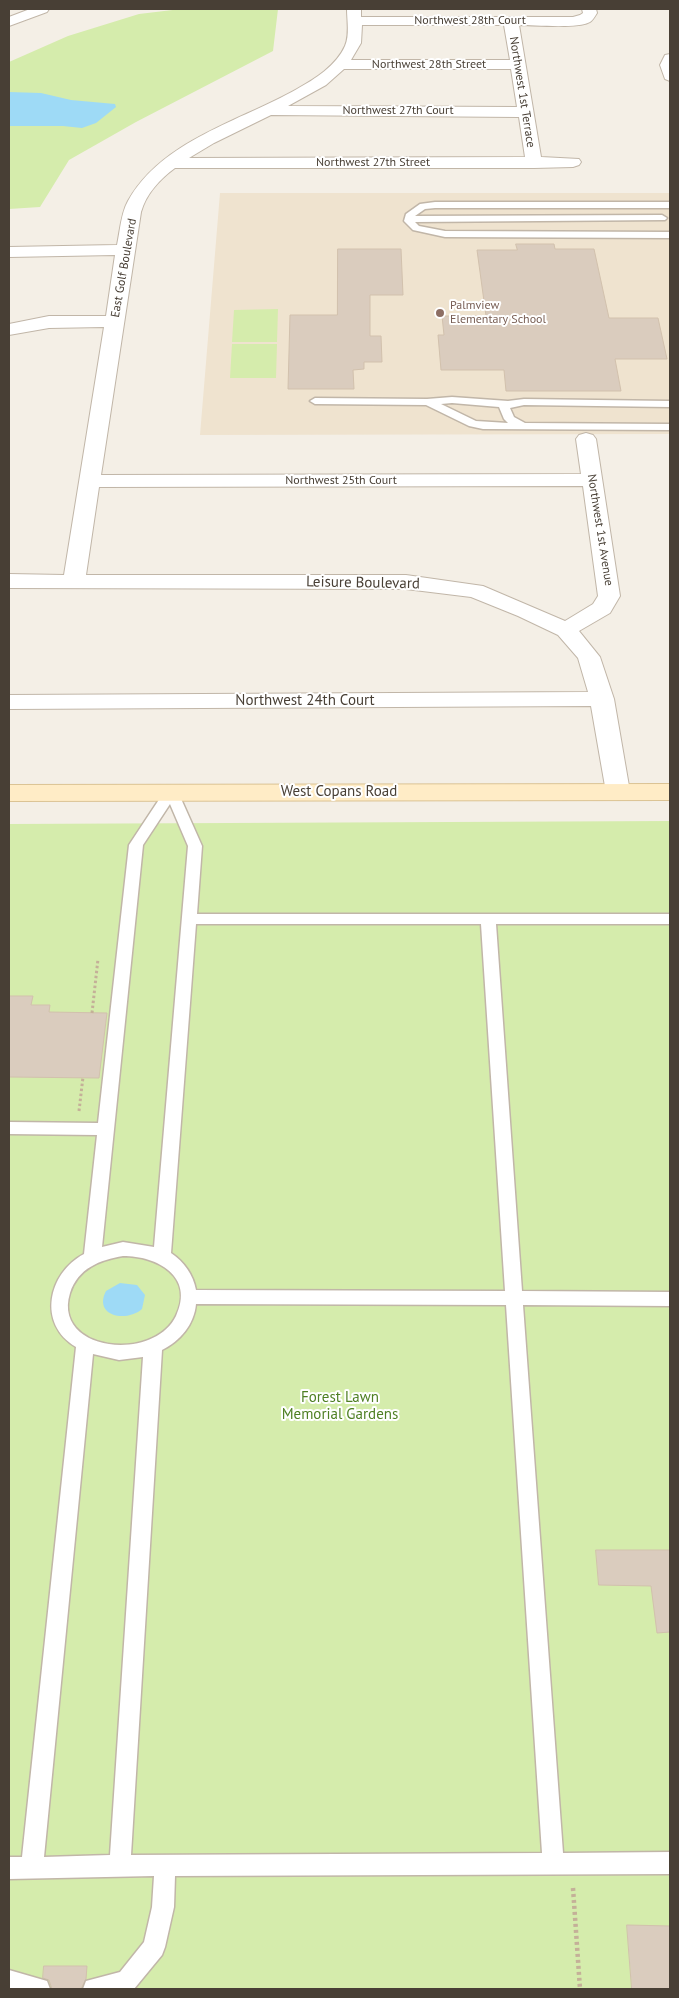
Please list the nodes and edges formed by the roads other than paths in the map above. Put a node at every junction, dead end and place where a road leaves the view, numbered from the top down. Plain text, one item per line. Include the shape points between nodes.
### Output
1 (42, 9) edge
2 (587, 14) edge
3 (354, 15) edge
4 (511, 21) junction
5 (9, 22) edge
6 (670, 58) edge
7 (518, 64) junction
8 (341, 65) junction
9 (670, 76) edge
10 (270, 111) junction
11 (525, 112) junction
12 (573, 162) dead end
13 (173, 163) junction
14 (534, 163) junction
15 (658, 205) junction
16 (670, 205) edge
17 (662, 218) junction
18 (409, 219) junction
19 (669, 235) edge
20 (125, 250) junction
21 (9, 252) edge
22 (115, 321) junction
23 (9, 329) edge
24 (315, 401) dead end
25 (427, 402) junction
26 (508, 404) junction
27 (670, 404) edge
28 (522, 426) junction
29 (670, 427) edge
30 (586, 439) dead end
31 (592, 480) junction
32 (91, 481) junction
33 (9, 581) edge
34 (74, 581) junction
35 (566, 630) junction
36 (602, 699) junction
37 (9, 702) edge
38 (171, 792) junction
39 (618, 792) junction
40 (670, 792) edge
41 (9, 793) edge
42 (488, 918) junction
43 (189, 919) junction
44 (670, 919) edge
45 (9, 1128) edge
46 (106, 1129) junction
47 (162, 1256) junction
48 (92, 1258) junction
49 (190, 1298) junction
50 (670, 1299) edge
51 (514, 1300) junction
52 (85, 1345) junction
53 (153, 1346) junction
54 (562, 1863) junction
55 (670, 1863) edge
56 (165, 1865) junction
57 (120, 1866) junction
58 (9, 1868) edge
59 (32, 1868) junction
60 (9, 1981) edge
61 (39, 1989) edge
62 (94, 1989) edge

1 - 5 street
2 - 4 street, Northwest 28th Court via 573,21
3 - 4 street, Northwest 28th Court
3 - 8 street, East Golf Boulevard via 353,45
4 - 7 street, Northwest 1st Terrace
6 - 9 street via 667,65
7 - 8 street, Northwest 28th Street
7 - 11 street, Northwest 1st Terrace
8 - 10 street, East Golf Boulevard via 313,87
10 - 11 street, Northwest 27th Court
10 - 13 street, East Golf Boulevard via 210,138
11 - 14 street, Northwest 1st Terrace
12 - 14 street, Northwest 27th Street
13 - 14 street, Northwest 27th Street
13 - 20 street, East Golf Boulevard via 152,180 135,202
15 - 16 lane
15 - 17 lane
15 - 18 lane via 435,205 415,210
17 - 18 lane
17 - 19 lane
18 - 19 lane via 416,228 445,234
20 - 21 street
20 - 22 street, East Golf Boulevard
22 - 23 street via 49,322
22 - 32 street, East Golf Boulevard
24 - 25 lane
25 - 26 lane via 452,400
25 - 28 lane via 472,424
26 - 27 lane
26 - 28 lane via 504,407 509,419
28 - 29 lane
30 - 31 street, Northwest 1st Avenue
31 - 32 street, Northwest 25th Court
31 - 35 street, Northwest 1st Avenue via 610,596 602,608
32 - 34 street, East Golf Boulevard
33 - 34 street, Leisure Boulevard
34 - 35 street, Leisure Boulevard via 406,582 475,592
35 - 36 street, Leisure Boulevard via 589,657
36 - 37 street, Northwest 24th Court
36 - 39 street, Leisure Boulevard
38 - 39 main road, West Copans Road
38 - 41 main road, West Copans Road
38 - 43 lane via 195,846
38 - 46 lane via 136,845
39 - 40 main road, West Copans Road
42 - 43 lane
42 - 44 lane
42 - 51 lane
43 - 47 lane
45 - 46 lane
46 - 48 lane
47 - 48 lane via 144,1250 124,1249
47 - 49 lane via 177,1267 186,1281
48 - 52 lane via 69,1276 60,1294 59,1311 66,1328
49 - 51 lane
49 - 53 lane via 186,1314 176,1330
50 - 51 lane
51 - 54 lane
52 - 53 lane via 98,1351 120,1354
52 - 59 lane
53 - 57 lane
54 - 55 lane
54 - 56 lane
56 - 57 lane
56 - 62 lane via 164,1907 154,1947 126,1981
57 - 59 lane
58 - 59 lane
60 - 61 lane

